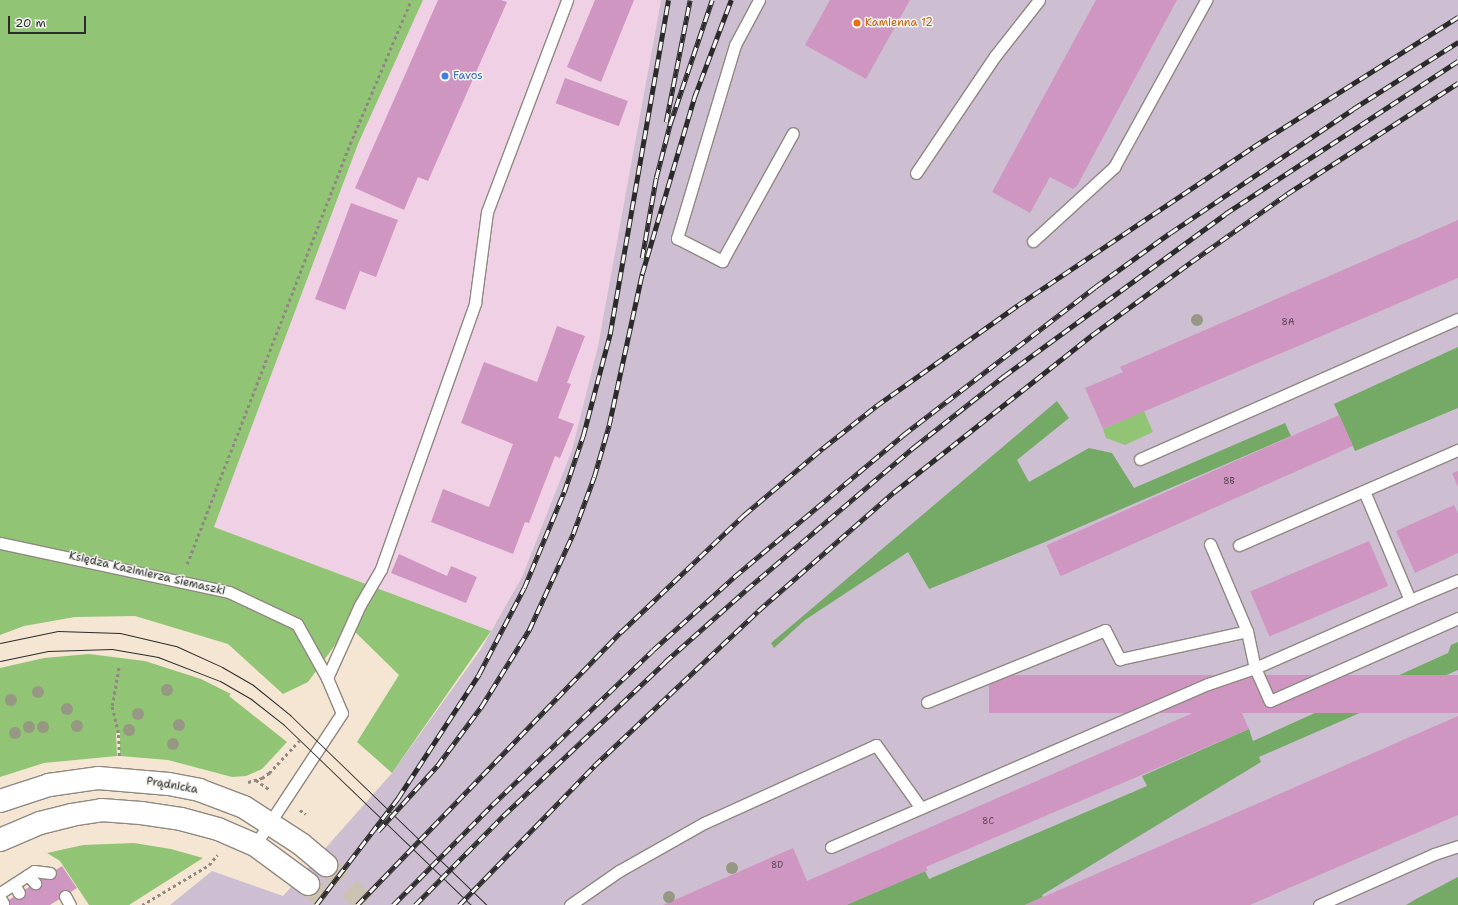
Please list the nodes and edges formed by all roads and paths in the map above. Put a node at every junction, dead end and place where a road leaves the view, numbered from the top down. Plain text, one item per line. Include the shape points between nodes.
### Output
1 (411, 0) edge
2 (567, 0) edge
3 (759, 0) edge
4 (1039, 0) edge
5 (1206, 0) edge
6 (794, 133) dead end
7 (916, 173) dead end
8 (1033, 241) dead end
9 (1458, 319) edge
10 (1458, 450) edge
11 (1140, 459) dead end
12 (1364, 491) junction
13 (0, 543) edge
14 (1210, 544) dead end
15 (1239, 545) dead end
16 (1458, 580) edge
17 (179, 583) junction
18 (1410, 600) junction
19 (1458, 618) edge
20 (1247, 631) junction
21 (119, 668) dead end
22 (1255, 668) junction
23 (327, 678) junction
24 (927, 702) dead end
25 (119, 757) dead end
26 (0, 801) edge
27 (921, 808) junction
28 (269, 822) junction
29 (0, 840) edge
30 (255, 844) junction
31 (1458, 846) edge
32 (831, 848) dead end
33 (219, 851) dead end
34 (326, 865) tunnel mouth
35 (50, 873) dead end
36 (308, 884) tunnel mouth
37 (1, 898) edge
38 (142, 905) edge
39 (570, 905) edge
40 (1319, 905) edge

1 - 17 path via 350,144
2 - 23 lane via 487,212 475,303 381,569 360,605
3 - 6 lane via 735,45 677,238 722,260
4 - 7 lane via 994,56
5 - 8 lane via 1114,167
9 - 11 lane
10 - 12 lane
12 - 15 lane
12 - 18 lane
13 - 17 lane, Księdza Kazimierza Siemaszki
14 - 20 lane
16 - 18 lane
17 - 23 lane, Księdza Kazimierza Siemaszki via 229,592 297,624
18 - 22 lane
19 - 22 lane via 1270,701
20 - 22 lane
20 - 24 lane via 1120,659 1104,630
21 - 25 path via 112,706 118,733
22 - 27 lane via 1208,684
23 - 28 lane, Księdza Kazimierza Siemaszki via 342,713
26 - 28 street, Prądnicka via 49,785 98,778 126,779 199,790 237,804
27 - 32 lane
27 - 39 lane via 876,745 704,823 619,871
28 - 30 lane
28 - 34 street, Prądnicka
29 - 30 street via 40,823 101,810 181,819 218,829
30 - 36 street
31 - 40 lane via 1434,854
33 - 38 path via 209,865
35 - 37 lane via 34,871 32,879

